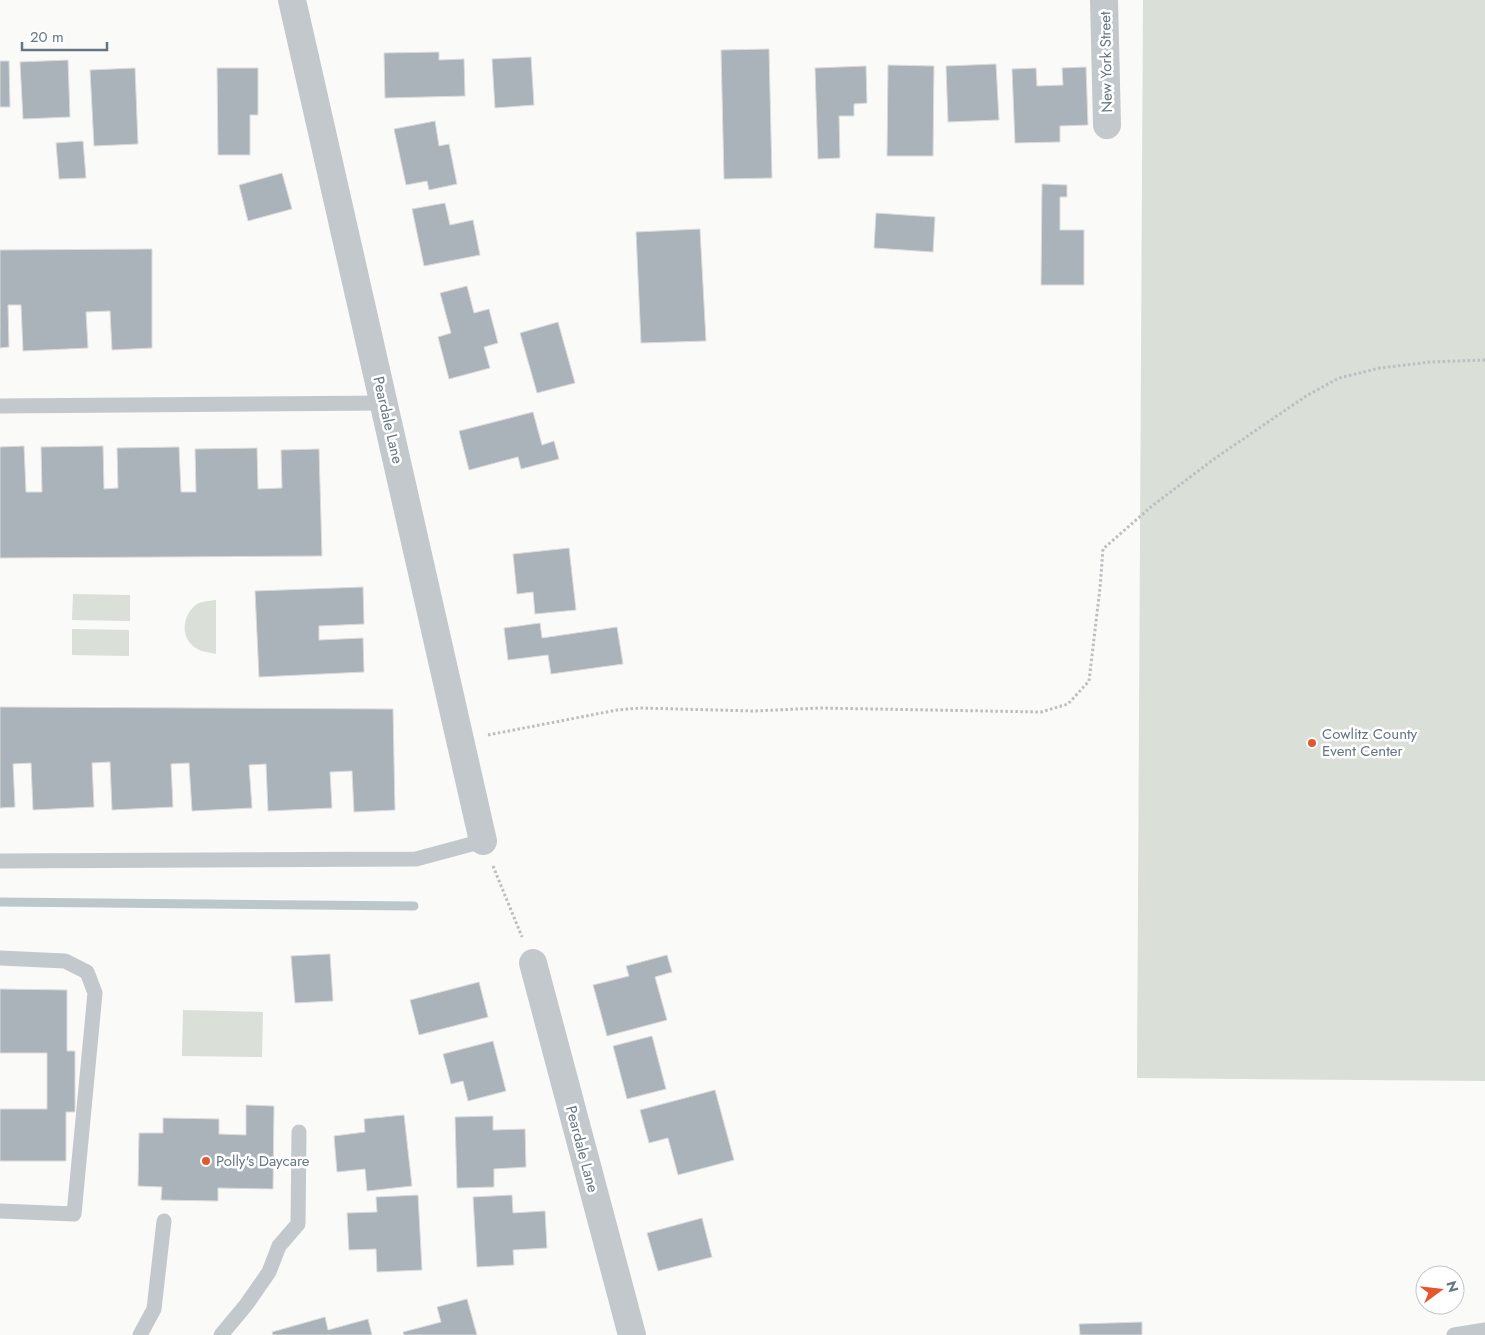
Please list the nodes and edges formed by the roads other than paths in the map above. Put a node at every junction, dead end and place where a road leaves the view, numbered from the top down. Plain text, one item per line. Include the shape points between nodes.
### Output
1 (292, 0) edge
2 (1104, 0) edge
3 (1107, 125) dead end
4 (384, 403) junction
5 (0, 406) edge
6 (483, 841) joint
7 (0, 861) edge
8 (0, 958) edge
9 (533, 963) road end
10 (299, 1132) dead end
11 (0, 1211) edge
12 (164, 1221) dead end
13 (1485, 1330) edge
14 (140, 1335) edge
15 (221, 1335) edge
16 (632, 1335) edge
17 (1454, 1335) edge

1 - 4 street, Peardale Lane
2 - 3 street, New York Street
4 - 5 lane
4 - 6 street, Peardale Lane
6 - 7 lane via 416,859
8 - 11 lane via 65,961 87,972 95,993 74,1214
9 - 16 street, Peardale Lane
10 - 15 lane via 298,1224 279,1246 269,1272
12 - 14 lane via 154,1309
13 - 17 lane

